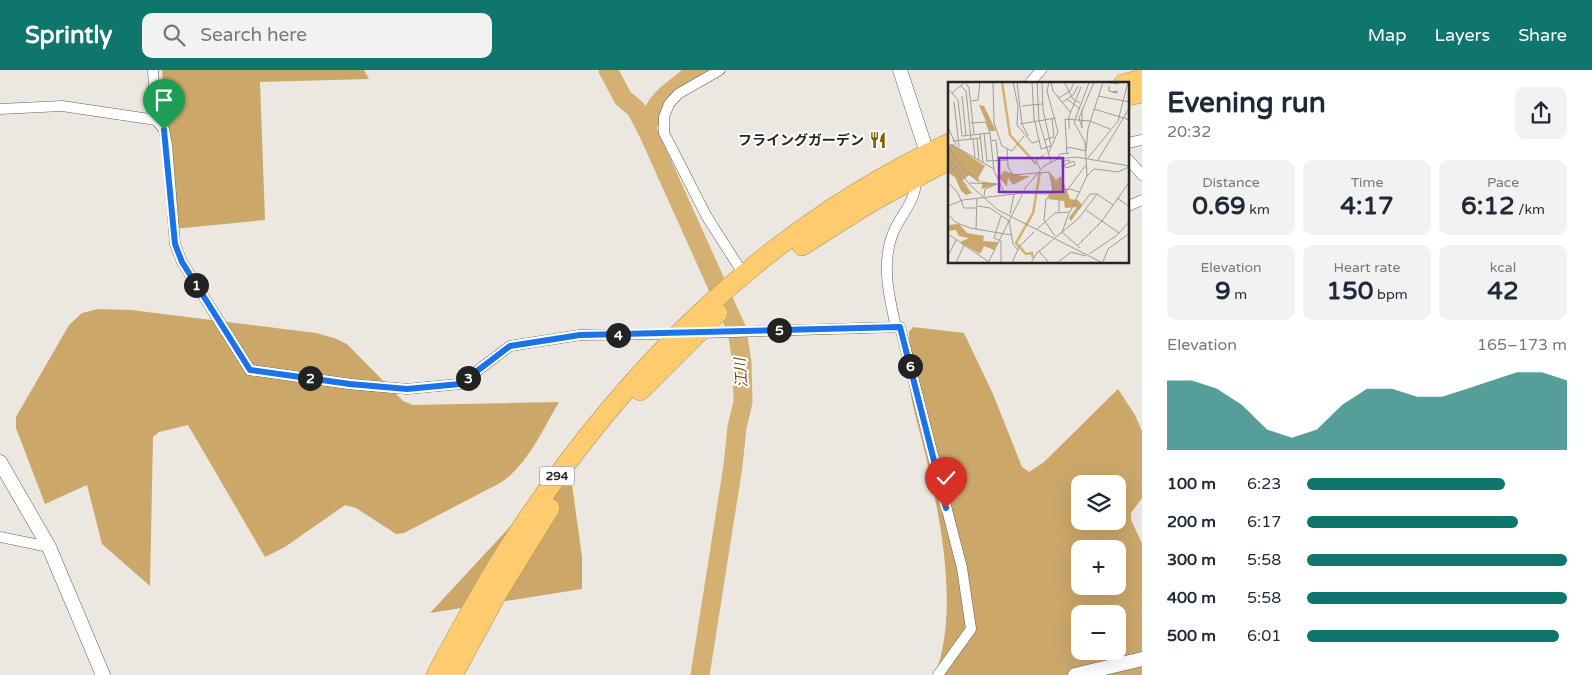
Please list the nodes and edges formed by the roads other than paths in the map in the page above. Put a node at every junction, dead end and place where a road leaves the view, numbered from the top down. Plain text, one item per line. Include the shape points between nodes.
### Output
1 (153, 70) edge
2 (720, 70) edge
3 (900, 70) edge
4 (1041, 70) edge
5 (1031, 82) edge
6 (0, 109) edge
7 (156, 120) junction
8 (948, 145) edge
9 (948, 160) edge
10 (1130, 161) edge
11 (925, 166) junction
12 (1142, 175) edge
13 (1142, 200) edge
14 (1130, 205) edge
15 (742, 282) junction
16 (714, 309) junction
17 (896, 327) junction
18 (676, 334) junction
19 (696, 334) junction
20 (0, 462) edge
21 (0, 537) edge
22 (49, 547) junction
23 (1142, 659) edge
24 (103, 675) edge
25 (436, 675) edge
26 (453, 675) edge
27 (938, 675) edge
28 (1075, 675) edge

1 - 7 street
2 - 15 street via 678,94 664,117 664,133
3 - 11 street
4 - 5 street
6 - 7 street via 62,106
7 - 18 street via 164,130 167,145 175,244 182,262 250,370 407,389 460,384 510,346 580,335
8 - 11 highway, 294
9 - 11 highway, 294
10 - 12 street
11 - 15 highway, 294 via 835,208
11 - 17 street via 916,194 893,232 887,260 887,287
13 - 14 street
15 - 16 highway, 294
16 - 18 highway, 294
16 - 19 highway, 294
17 - 19 street
17 - 27 street via 900,327 962,568 971,629
18 - 19 street
18 - 25 highway, 294 via 610,407 541,499 483,589
19 - 26 highway, 294 via 619,416 558,496 517,560
20 - 22 street
21 - 22 street
22 - 24 street
23 - 28 street

